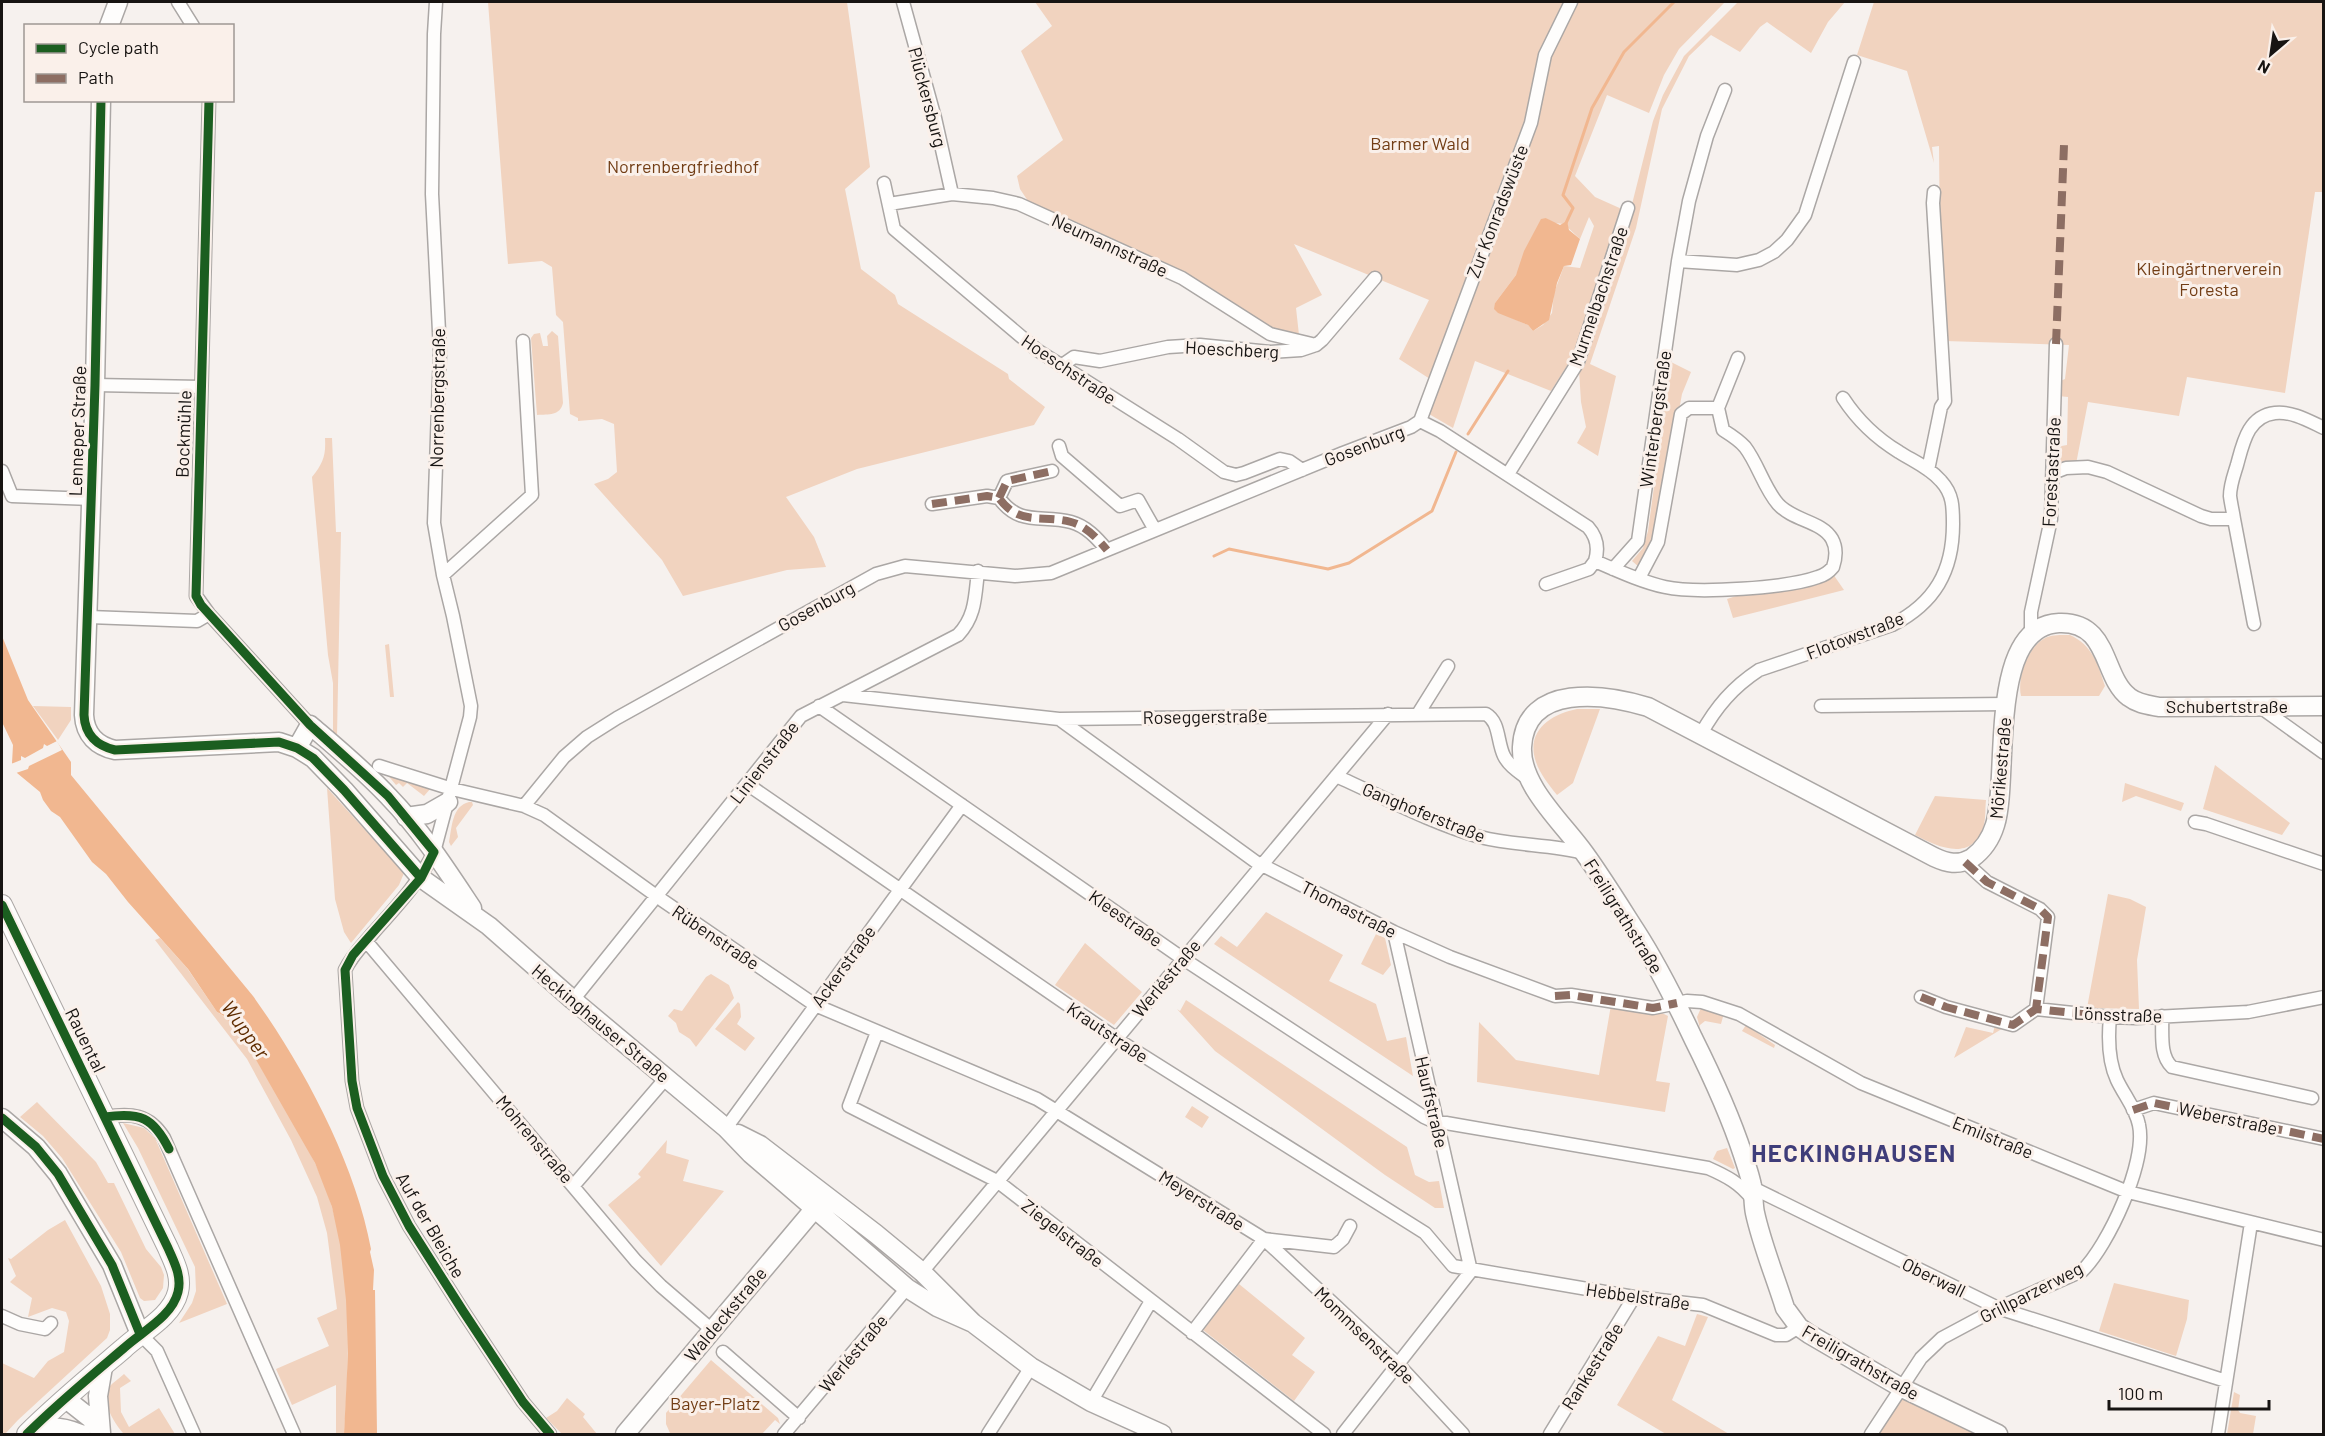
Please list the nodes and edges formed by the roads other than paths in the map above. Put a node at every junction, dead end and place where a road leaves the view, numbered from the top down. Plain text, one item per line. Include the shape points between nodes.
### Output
1 (118, 2) edge
2 (178, 2) edge
3 (436, 2) edge
4 (903, 2) edge
5 (1570, 2) edge
6 (110, 24) edge
7 (192, 24) edge
8 (1854, 62) dead end
9 (1725, 90) dead end
10 (101, 102) edge
11 (209, 102) edge
12 (884, 183) dead end
13 (1935, 192) dead end
14 (952, 194) junction
15 (889, 204) junction
16 (1628, 208) dead end
17 (1678, 261) junction
18 (1375, 278) dead end
19 (524, 341) dead end
20 (2056, 344) dead end
21 (1316, 345) junction
22 (1738, 358) dead end
23 (1061, 366) junction
24 (95, 385) junction
25 (201, 387) junction
26 (1843, 398) dead end
27 (1718, 408) junction
28 (1420, 421) junction
29 (2324, 428) edge
30 (1059, 446) dead end
31 (1302, 470) junction
32 (1928, 470) junction
33 (2, 471) edge
34 (1052, 471) dead end
35 (2053, 473) junction
36 (1508, 474) junction
37 (999, 498) junction
38 (92, 499) junction
39 (932, 504) dead end
40 (2234, 519) junction
41 (1155, 530) junction
42 (1107, 550) junction
43 (1596, 561) junction
44 (1613, 569) junction
45 (978, 572) junction
46 (443, 575) junction
47 (1639, 578) junction
48 (1546, 584) dead end
49 (209, 614) junction
50 (88, 617) junction
51 (2254, 624) dead end
52 (2031, 635) junction
53 (1448, 666) dead end
54 (843, 695) junction
55 (2006, 704) junction
56 (819, 706) junction
57 (1821, 706) dead end
58 (2324, 706) edge
59 (2260, 707) junction
60 (1388, 714) junction
61 (1418, 714) junction
62 (1059, 719) junction
63 (310, 725) junction
64 (1701, 734) junction
65 (297, 748) junction
66 (111, 749) joint
67 (2324, 753) edge
68 (379, 766) dead end
69 (1336, 776) junction
70 (1530, 780) junction
71 (747, 784) junction
72 (450, 796) junction
73 (962, 805) junction
74 (524, 806) junction
75 (406, 817) junction
76 (2195, 822) dead end
77 (434, 852) junction
78 (1584, 854) junction
79 (1965, 862) junction
80 (2324, 864) edge
81 (1262, 865) junction
82 (421, 878) junction
83 (899, 889) junction
84 (656, 896) junction
85 (2, 905) edge
86 (478, 917) junction
87 (1394, 932) junction
88 (366, 941) junction
89 (1182, 958) junction
90 (345, 970) joint
91 (1921, 997) dead end
92 (2324, 997) edge
93 (573, 1000) junction
94 (1677, 1003) junction
95 (815, 1005) junction
96 (2036, 1009) junction
97 (2162, 1016) junction
98 (2110, 1017) junction
99 (877, 1032) junction
100 (1116, 1038) junction
101 (666, 1078) junction
102 (2312, 1098) dead end
103 (1056, 1110) junction
104 (2133, 1110) junction
105 (105, 1117) junction
106 (2, 1118) edge
107 (1437, 1124) junction
108 (726, 1128) junction
109 (2324, 1139) edge
110 (997, 1181) junction
111 (574, 1185) junction
112 (2128, 1192) junction
113 (1753, 1194) junction
114 (820, 1202) junction
115 (2251, 1223) junction
116 (1350, 1226) dead end
117 (1264, 1239) junction
118 (2324, 1240) edge
119 (1471, 1271) junction
120 (922, 1272) junction
121 (907, 1288) junction
122 (1634, 1297) junction
123 (1151, 1301) junction
124 (1998, 1308) junction
125 (2, 1316) edge
126 (51, 1323) dead end
127 (973, 1323) junction
128 (1799, 1327) junction
129 (712, 1330) junction
130 (1192, 1333) junction
131 (140, 1334) junction
132 (723, 1352) dead end
133 (1398, 1364) junction
134 (103, 1367) junction
135 (1031, 1367) junction
136 (2226, 1381) junction
137 (1900, 1387) junction
138 (64, 1400) junction
139 (1091, 1402) junction
140 (800, 1416) junction
141 (28, 1433) edge
142 (630, 1433) edge
143 (81, 1434) edge
144 (102, 1434) edge
145 (194, 1434) edge
146 (294, 1434) edge
147 (550, 1434) edge
148 (784, 1434) edge
149 (988, 1434) edge
150 (1157, 1434) edge
151 (1324, 1434) edge
152 (1342, 1434) edge
153 (1463, 1434) edge
154 (1550, 1434) edge
155 (1871, 1434) edge
156 (1998, 1434) edge
157 (2218, 1434) edge

1 - 6 main road
2 - 7 street
3 - 46 street, Norrenbergstraße via 432,194 440,351 434,523
4 - 14 street, Plückersburg
5 - 28 street, Zur Konradswüste via 1545,55 1531,123
8 - 17 street via 1805,215 1787,240 1760,260 1737,265
9 - 17 street, Winterbergstraße via 1689,201
10 - 24 main road, Lenneper Straße
11 - 25 street, Bockmühle
12 - 15 street, Hoeschstraße
13 - 32 street via 1945,401
14 - 15 street, Neumannstraße
14 - 21 street, Neumannstraße via 993,198 1037,211 1182,278 1269,333
15 - 23 street, Hoeschstraße via 894,229 900,235 1020,337
16 - 36 street, Murmelbachstraße via 1578,362
17 - 44 street, Winterbergstraße via 1638,541
18 - 21 street
19 - 46 street via 532,495
20 - 35 street, Forestastraße
21 - 23 street, Hoeschberg via 1292,352 1200,345 1168,347 1100,361 1074,357
22 - 27 street
23 - 31 street, Hoeschstraße via 1224,472 1236,475 1280,459
24 - 25 street
24 - 38 main road, Lenneper Straße
25 - 49 street, Bockmühle via 196,596
26 - 32 street, Flotowstraße via 1867,429
27 - 47 street via 1689,408 1681,414 1658,542
27 - 47 street via 1723,430 1744,446 1777,502 1785,511 1821,527 1833,541 1833,567 1821,577 1770,586 1666,587
28 - 31 street, Gosenburg
28 - 36 street, Gosenburg
29 - 40 street via 2289,414 2275,413 2253,424 2245,435 2231,482
30 - 41 street via 1062,456 1120,506 1137,500
31 - 41 street, Gosenburg
32 - 64 street, Flotowstraße via 1946,487 1953,510 1949,562 1929,598 1892,625 1759,670 1729,693
33 - 38 street via 12,496
34 - 37 street via 1007,482
35 - 40 street via 2088,467 2201,516
35 - 52 street, Forestastraße via 2051,519 2031,612
36 - 43 street, Gosenburg via 1588,527 1597,544
37 - 39 street via 987,496
37 - 42 street via 1003,505 1027,519 1073,522 1096,537
38 - 50 main road, Lenneper Straße
40 - 51 street
41 - 42 street, Gosenburg
42 - 45 street, Gosenburg via 1051,573 1015,576
43 - 44 street
43 - 48 street via 1589,569
44 - 47 street
45 - 54 street, Linienstraße via 970,621 958,635
45 - 74 street, Gosenburg via 905,566 891,568 857,584 587,737
46 - 72 street, Norrenbergstraße via 471,706
49 - 50 street via 197,621
49 - 63 street, Bockmühle
50 - 66 main road, Lenneper Straße via 84,721 92,739
52 - 55 main road, Mörikestraße via 2012,671
52 - 59 main road, Schubertstraße via 2055,623 2089,632 2121,689 2129,698 2144,704
53 - 61 street
54 - 56 street, Linienstraße
54 - 62 street, Roseggerstraße
55 - 57 street
55 - 79 main road, Mörikestraße via 1996,824 1985,846
56 - 71 street, Linienstraße via 801,716
56 - 73 street, Kleestraße
58 - 59 main road, Schubertstraße
59 - 67 street
60 - 61 street, Roseggerstraße
60 - 62 street, Roseggerstraße
60 - 69 street, Werléstraße
61 - 70 street, Roseggerstraße via 1486,714 1494,720 1510,765
62 - 81 street, Thomastraße
63 - 65 main road
63 - 75 main road, Heckinghauser Straße
64 - 70 main road, Freiligrathstraße via 1630,702 1599,696 1560,700 1533,717 1523,736 1522,759
64 - 79 main road, Freiligrathstraße via 1934,856 1953,864
65 - 66 main road, Heckinghauser Straße via 279,742
65 - 82 main road, Heckinghauser Straße via 313,758 344,790
68 - 72 street, Rübenstraße
69 - 78 street, Ganghoferstraße via 1468,833
69 - 81 street, Werléstraße
70 - 78 main road, Freiligrathstraße
71 - 83 street, Krautstraße
71 - 84 street, Linienstraße
72 - 74 street, Rübenstraße
72 - 75 main road via 427,814
72 - 77 street, Norrenbergstraße
73 - 83 street, Ackerstraße
73 - 89 street, Kleestraße
74 - 84 street, Rübenstraße via 544,815
75 - 77 main road, Heckinghauser Straße
76 - 80 street
77 - 82 street, Norrenbergstraße
77 - 86 main road, Heckinghauser Straße
78 - 94 main road, Freiligrathstraße via 1637,933
79 - 96 street via 1988,882 2048,917
81 - 87 street, Thomastraße
81 - 89 street, Werléstraße
82 - 86 main road, Heckinghauser Straße
82 - 88 street, Norrenbergstraße
83 - 95 street, Ackerstraße
83 - 100 street, Krautstraße
84 - 93 street, Linienstraße
84 - 95 street, Rübenstraße
85 - 105 main road, Rauental
86 - 93 main road, Heckinghauser Straße
87 - 94 street, Thomastraße via 1555,996 1653,1008
87 - 107 street, Hauffstraße
88 - 90 street, Norrenbergstraße
88 - 111 street, Mohrenstraße
89 - 100 street, Werléstraße
89 - 107 street, Kleestraße
90 - 147 street, Auf der Bleiche via 352,1081 357,1108 383,1176 463,1311 523,1402
91 - 96 street via 2013,1025
92 - 97 street, Lönsstraße via 2248,1012
93 - 101 main road, Heckinghauser Straße
94 - 112 street, Emilstraße via 1702,1002 1739,1014 1861,1083
94 - 113 main road, Freiligrathstraße via 1729,1118
95 - 99 street, Rübenstraße
95 - 108 street, Ackerstraße
96 - 98 street, Lönsstraße
97 - 98 street, Lönsstraße
97 - 102 street via 2164,1053 2172,1067
98 - 104 street, Grillparzerweg via 2111,1059 2116,1079
99 - 103 street, Rübenstraße
99 - 110 street, Ziegelstraße via 849,1106
100 - 103 street, Werléstraße
100 - 119 street, Krautstraße via 1425,1233 1453,1266
101 - 108 main road, Heckinghauser Straße
101 - 111 street
103 - 110 street, Werléstraße
103 - 117 street, Meyerstraße
104 - 109 street, Weberstraße via 2154,1103
104 - 112 street, Grillparzerweg via 2140,1137
105 - 131 main road, Rauental via 177,1269 179,1281 169,1309
105 - 146 street via 143,1117 164,1138
106 - 131 main road via 36,1147 58,1174 112,1265
107 - 113 street, Oberwall via 1707,1168 1735,1180
107 - 119 street, Hauffstraße
108 - 114 main road, Heckinghauser Straße via 751,1154
110 - 120 street, Werléstraße
110 - 123 street, Ziegelstraße
111 - 129 street, Mohrenstraße via 644,1269
112 - 115 street, Emilstraße
112 - 124 street, Grillparzerweg via 2108,1233 2082,1271
113 - 124 street, Oberwall
113 - 128 main road, Freiligrathstraße via 1755,1213 1785,1308
114 - 120 main road, Heckinghauser Straße
114 - 121 main road, Heckinghauser Straße
114 - 129 main road, Waldeckstraße
115 - 118 street, Emilstraße
115 - 136 street
116 - 117 street, Meyerstraße via 1334,1248
117 - 130 street
117 - 133 street, Mommsenstraße
119 - 122 street, Hebbelstraße
119 - 133 street
120 - 127 main road, Heckinghauser Straße
121 - 127 main road, Heckinghauser Straße
121 - 140 street, Werléstraße
122 - 128 street, Hebbelstraße via 1703,1305 1776,1335 1786,1335
122 - 154 street, Rankestraße
123 - 130 street, Ziegelstraße
123 - 139 street
124 - 136 street, Oberwall
124 - 137 street, Grillparzerweg via 1942,1338
125 - 126 street via 45,1329
127 - 135 main road, Heckinghauser Straße
128 - 137 main road, Freiligrathstraße
129 - 142 main road, Waldeckstraße
130 - 151 street, Ziegelstraße
131 - 134 main road, Rauental
131 - 145 street via 157,1351
132 - 140 street
133 - 152 street
133 - 153 street, Mommsenstraße
134 - 138 main road, Rauental
134 - 144 main road via 98,1396
135 - 139 main road, Heckinghauser Straße
135 - 149 street
136 - 157 street
137 - 155 street, Grillparzerweg
137 - 156 main road, Freiligrathstraße
138 - 141 main road, Rauental
138 - 143 main road
138 - 144 main road via 90,1418
139 - 150 main road, Heckinghauser Straße
140 - 148 street, Werléstraße
141 - 143 main road via 52,1427

